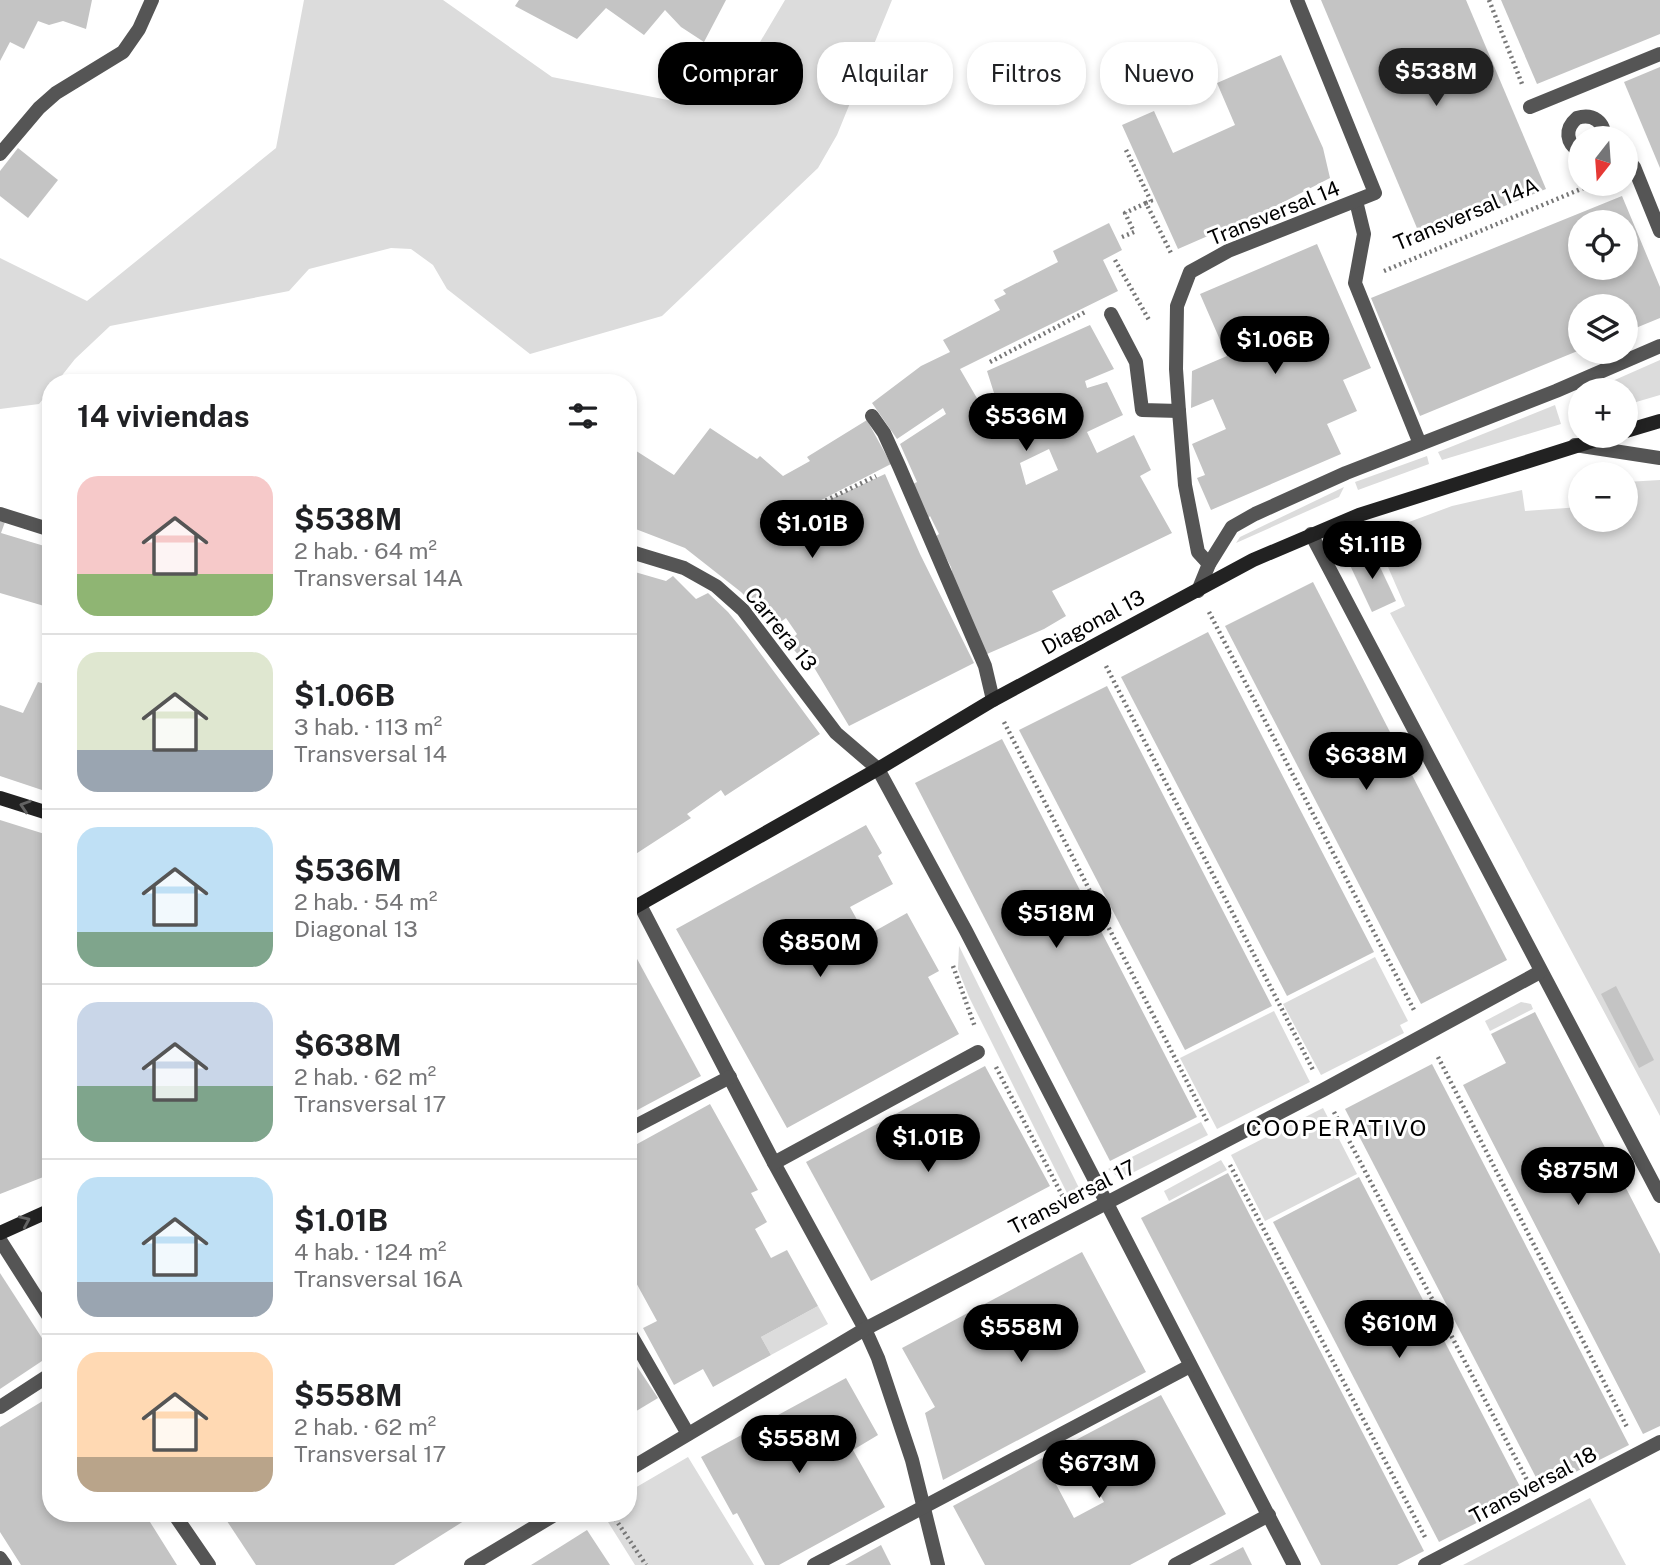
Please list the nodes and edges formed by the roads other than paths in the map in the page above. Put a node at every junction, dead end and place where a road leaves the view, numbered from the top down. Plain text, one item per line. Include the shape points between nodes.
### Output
1 (152, 0) edge
2 (1297, 0) edge
3 (1660, 54) edge
4 (1530, 107) dead end
5 (1571, 126) edge
6 (1601, 126) edge
7 (0, 154) edge
8 (1638, 177) edge
9 (1356, 201) junction
10 (1660, 231) edge
11 (1111, 314) dead end
12 (1660, 345) edge
13 (1179, 411) junction
14 (872, 416) dead end
15 (1660, 421) edge
16 (1638, 427) edge
17 (1420, 444) junction
18 (1568, 447) edge
19 (1594, 448) edge
20 (1660, 458) edge
21 (0, 514) edge
22 (42, 527) edge
23 (1311, 534) junction
24 (637, 554) edge
25 (1209, 564) junction
26 (1198, 591) junction
27 (993, 700) junction
28 (878, 769) junction
29 (0, 798) edge
30 (42, 811) edge
31 (637, 906) edge
32 (637, 913) edge
33 (1540, 972) junction
34 (982, 1050) road end
35 (730, 1077) junction
36 (637, 1125) edge
37 (774, 1163) junction
38 (1660, 1196) edge
39 (1107, 1204) junction
40 (42, 1214) edge
41 (0, 1233) edge
42 (0, 1240) edge
43 (42, 1306) edge
44 (865, 1329) junction
45 (637, 1346) edge
46 (1190, 1366) junction
47 (42, 1380) edge
48 (0, 1408) edge
49 (688, 1434) junction
50 (1660, 1442) edge
51 (637, 1465) edge
52 (923, 1506) junction
53 (1269, 1515) junction
54 (179, 1522) edge
55 (540, 1522) edge
56 (0, 1558) edge
57 (5, 1565) edge
58 (209, 1565) edge
59 (471, 1565) edge
60 (814, 1565) edge
61 (937, 1565) edge
62 (1175, 1565) edge
63 (1294, 1565) edge
64 (1425, 1565) edge

1 - 7 street via 123,52 56,93
2 - 9 street, Transversal 14 via 1375,193
3 - 4 street
5 - 6 street via 1577,118 1591,116
8 - 10 street
9 - 13 street, Transversal 14 via 1228,251 1190,272 1177,306
9 - 17 street via 1364,234 1355,283
11 - 13 street via 1136,362 1142,410
12 - 17 street
13 - 25 street via 1185,485 1198,551
14 - 27 street via 899,466 985,666
15 - 16 main road
17 - 25 street via 1232,527
18 - 23 main road, Diagonal 13
19 - 20 street
21 - 22 street
23 - 26 main road, Diagonal 13 via 1253,559
23 - 33 street
24 - 28 street, Carrera 13 via 684,568 716,586 743,610 836,733
25 - 26 street
26 - 27 main road, Diagonal 13
27 - 28 main road, Diagonal 13
28 - 31 main road, Diagonal 13
28 - 39 street
30 -> 29 main road
32 - 35 street
33 - 38 street
33 - 39 street, Transversal 17
34 - 37 street
35 - 36 street
35 - 37 street
37 - 44 street
39 - 44 street, Transversal 17
39 - 46 street
41 -> 40 main road
42 - 43 street
44 - 49 street, Transversal 17
44 - 52 street via 912,1460
45 - 49 street
46 - 52 street
46 - 53 street
47 - 48 street
49 - 51 street, Transversal 17
50 - 64 street, Transversal 18
52 - 60 street
52 - 61 street
53 - 62 street
53 - 63 street
54 - 58 street
55 - 59 street
56 - 57 street

